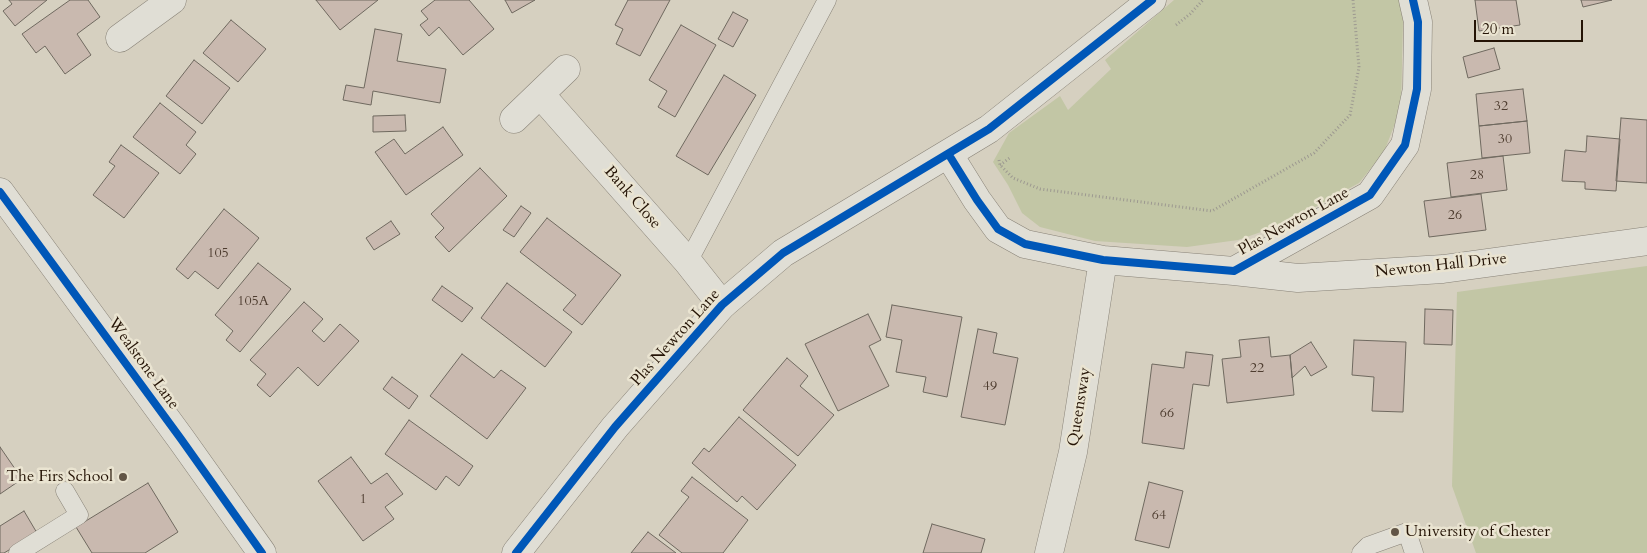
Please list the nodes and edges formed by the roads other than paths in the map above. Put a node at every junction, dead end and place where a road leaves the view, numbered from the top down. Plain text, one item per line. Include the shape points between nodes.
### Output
1 (827, 0) edge
2 (1152, 0) edge
3 (1413, 0) edge
4 (166, 2) edge
5 (120, 38) dead end
6 (566, 69) dead end
7 (540, 94) junction
8 (514, 119) dead end
9 (949, 155) junction
10 (0, 192) edge
11 (1647, 241) edge
12 (1103, 260) junction
13 (688, 262) junction
14 (1234, 271) junction
15 (722, 305) junction
16 (65, 491) dead end
17 (18, 553) edge
18 (262, 553) edge
19 (516, 553) edge
20 (1049, 553) edge
21 (1361, 553) edge
22 (1414, 553) edge

1 - 13 lane
2 - 9 street, Plas Newton Lane via 990,129
3 - 14 street, Plas Newton Lane via 1418,22 1417,89 1405,145 1370,196
4 - 5 street
6 - 7 street
7 - 8 street
7 - 13 street, Bank Close
9 - 12 street, Plas Newton Lane via 998,229 1025,244
9 - 15 street, Plas Newton Lane via 783,253
10 - 18 street, Wealstone Lane
11 - 14 street, Newton Hall Drive via 1444,269 1298,278
12 - 14 street, Plas Newton Lane
12 - 20 street, Queensway via 1073,452
13 - 15 street, Bank Close
15 - 19 street, Plas Newton Lane via 615,427
16 - 17 lane via 79,515
21 - 22 lane via 1368,546 1408,532

